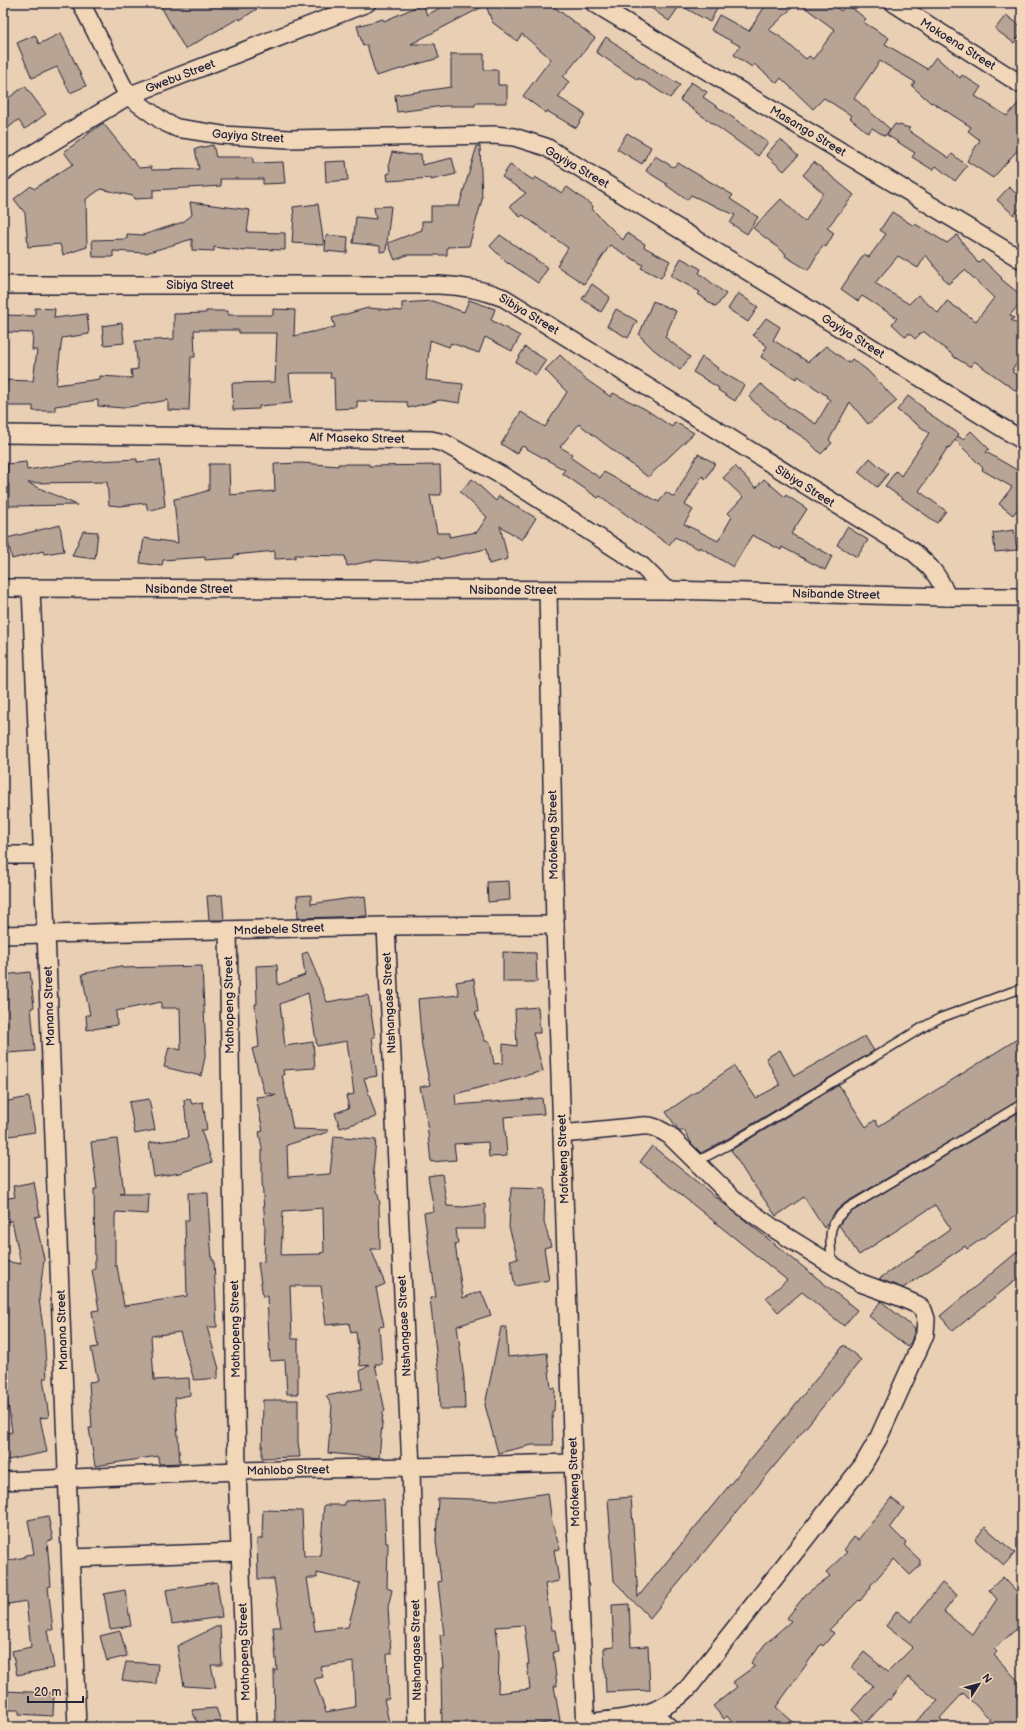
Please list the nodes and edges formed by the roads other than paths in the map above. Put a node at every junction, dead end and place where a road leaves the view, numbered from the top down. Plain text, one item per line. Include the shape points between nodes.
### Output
1 (81, 3) edge
2 (367, 3) edge
3 (594, 3) edge
4 (894, 3) edge
5 (1022, 85) edge
6 (128, 96) junction
7 (3, 172) edge
8 (1022, 260) edge
9 (3, 285) edge
10 (3, 434) edge
11 (1022, 440) edge
12 (3, 588) edge
13 (30, 589) junction
14 (548, 590) junction
15 (666, 590) junction
16 (947, 597) junction
17 (1022, 597) edge
18 (3, 855) edge
19 (43, 855) junction
20 (555, 925) junction
21 (386, 926) junction
22 (228, 930) junction
23 (46, 933) junction
24 (3, 935) edge
25 (1022, 988) edge
26 (1022, 1104) edge
27 (562, 1134) junction
28 (696, 1162) junction
29 (832, 1266) junction
30 (573, 1463) junction
31 (411, 1468) junction
32 (238, 1471) junction
33 (68, 1478) junction
34 (3, 1481) edge
35 (240, 1552) junction
36 (71, 1558) junction
37 (652, 1713) junction
38 (586, 1725) edge
39 (77, 1727) edge
40 (247, 1727) edge
41 (418, 1727) edge
42 (669, 1727) edge

1 - 6 street, Gayiya Street
2 - 6 street, Gwebu Street
3 - 8 street, Masango Street
4 - 5 street, Mokoena Street
6 - 7 street, Gwebu Street
6 - 11 street, Gayiya Street via 164,122 177,128 222,135 289,139 494,135 514,137 546,147
9 - 16 street, Sibiya Street via 433,285 462,286 487,291 504,298 912,551 935,572
10 - 15 street, Alf Maseko Street via 431,440 444,443 508,479 623,553 642,566
12 - 13 street, Nsibande Street
13 - 14 street, Nsibande Street
13 - 19 street, Manana Street
14 - 15 street, Nsibande Street
14 - 20 street, Mofokeng Street
15 - 16 street, Nsibande Street
16 - 17 street, Nsibande Street
18 - 19 street
19 - 23 street, Manana Street
20 - 21 street, Mndebele Street
20 - 27 street, Mofokeng Street
21 - 22 street, Mndebele Street
21 - 31 street, Ntshangase Street
22 - 23 street, Mndebele Street
22 - 32 street, Mothopeng Street
23 - 24 street, Mndebele Street
23 - 33 street, Manana Street
25 - 28 lane via 925,1026 732,1143
26 - 29 lane via 838,1215 830,1232
27 - 28 street via 650,1126 669,1135
27 - 30 street, Mofokeng Street
28 - 29 street via 737,1202
29 - 37 street via 861,1283 918,1306 923,1310 926,1319 925,1334 878,1439 863,1465 689,1687 673,1702
30 - 31 street, Mahlobo Street
30 - 38 street, Mofokeng Street
31 - 32 street, Mahlobo Street
31 - 41 street, Ntshangase Street
32 - 33 street, Mahlobo Street
32 - 35 street, Mothopeng Street
33 - 34 street, Mahlobo Street
33 - 36 street, Manana Street
35 - 36 street
35 - 40 street, Mothopeng Street
36 - 39 street, Manana Street
37 - 38 street
37 - 42 street

